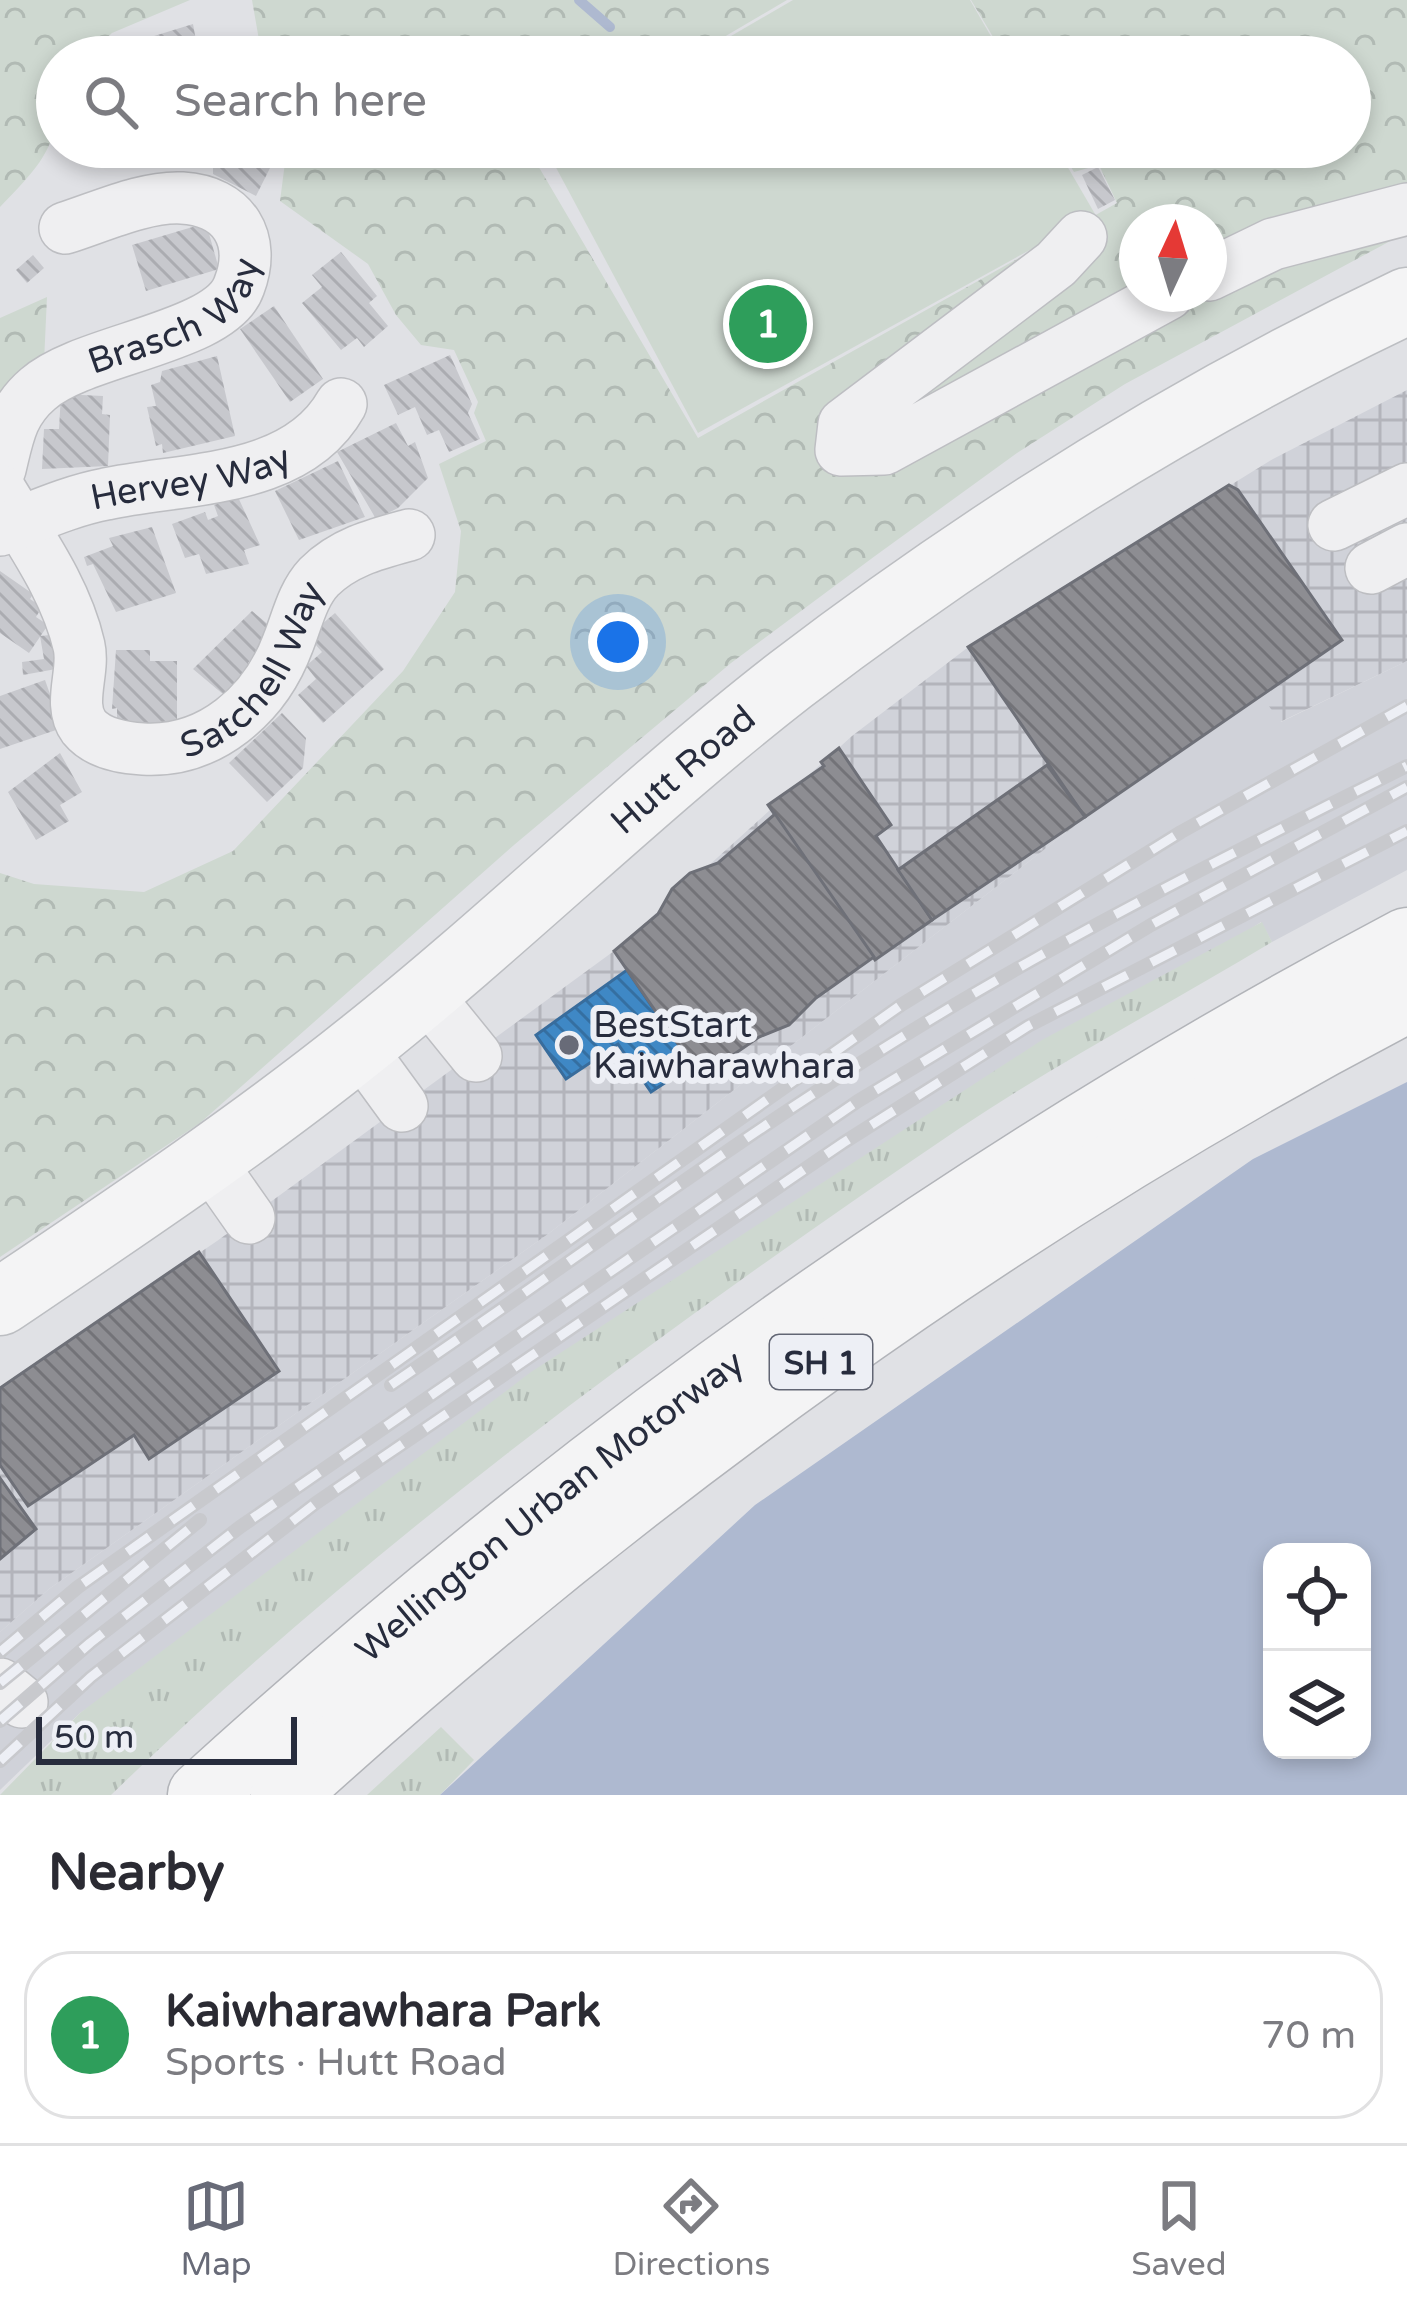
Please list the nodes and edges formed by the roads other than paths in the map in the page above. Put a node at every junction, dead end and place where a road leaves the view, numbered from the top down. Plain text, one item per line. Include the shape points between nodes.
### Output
1 (1407, 209) edge
2 (65, 228) dead end
3 (1081, 238) dead end
4 (1227, 266) edge
5 (1407, 301) edge
6 (1135, 312) edge
7 (341, 404) dead end
8 (0, 470) edge
9 (1407, 489) edge
10 (6, 514) edge
11 (1334, 525) dead end
12 (409, 535) dead end
13 (1407, 941) edge
14 (425, 993) junction
15 (1407, 998) edge
16 (359, 1047) junction
17 (476, 1056) dead end
18 (403, 1106) dead end
19 (209, 1161) junction
20 (249, 1218) dead end
21 (0, 1302) edge
22 (202, 1795) edge
23 (284, 1795) edge

1 - 4 street via 1273,244
2 - 8 street, Brasch Way via 179,198 235,218 248,248 238,292 200,326 43,384 14,412
3 - 6 street via 844,424 841,450 884,449
5 - 14 main road, Hutt Road via 1084,478 868,622 680,770
7 - 10 street, Hervey Way via 316,436 277,459
9 - 11 street
10 - 12 street, Satchell Way via 54,578 80,648 77,711 85,728 120,748 150,750 208,738 243,714 280,662 317,578 358,549
13 - 22 main road, Wellington Urban Motorway / SH 1 via 1040,1151 755,1342 370,1642
14 - 16 main road, Hutt Road
14 - 17 street
15 - 23 main road, Wellington Urban Motorway / SH 1 via 1087,1181 788,1384 397,1692
16 - 18 street
16 - 19 main road, Hutt Road
19 - 20 street
19 - 21 main road, Hutt Road

